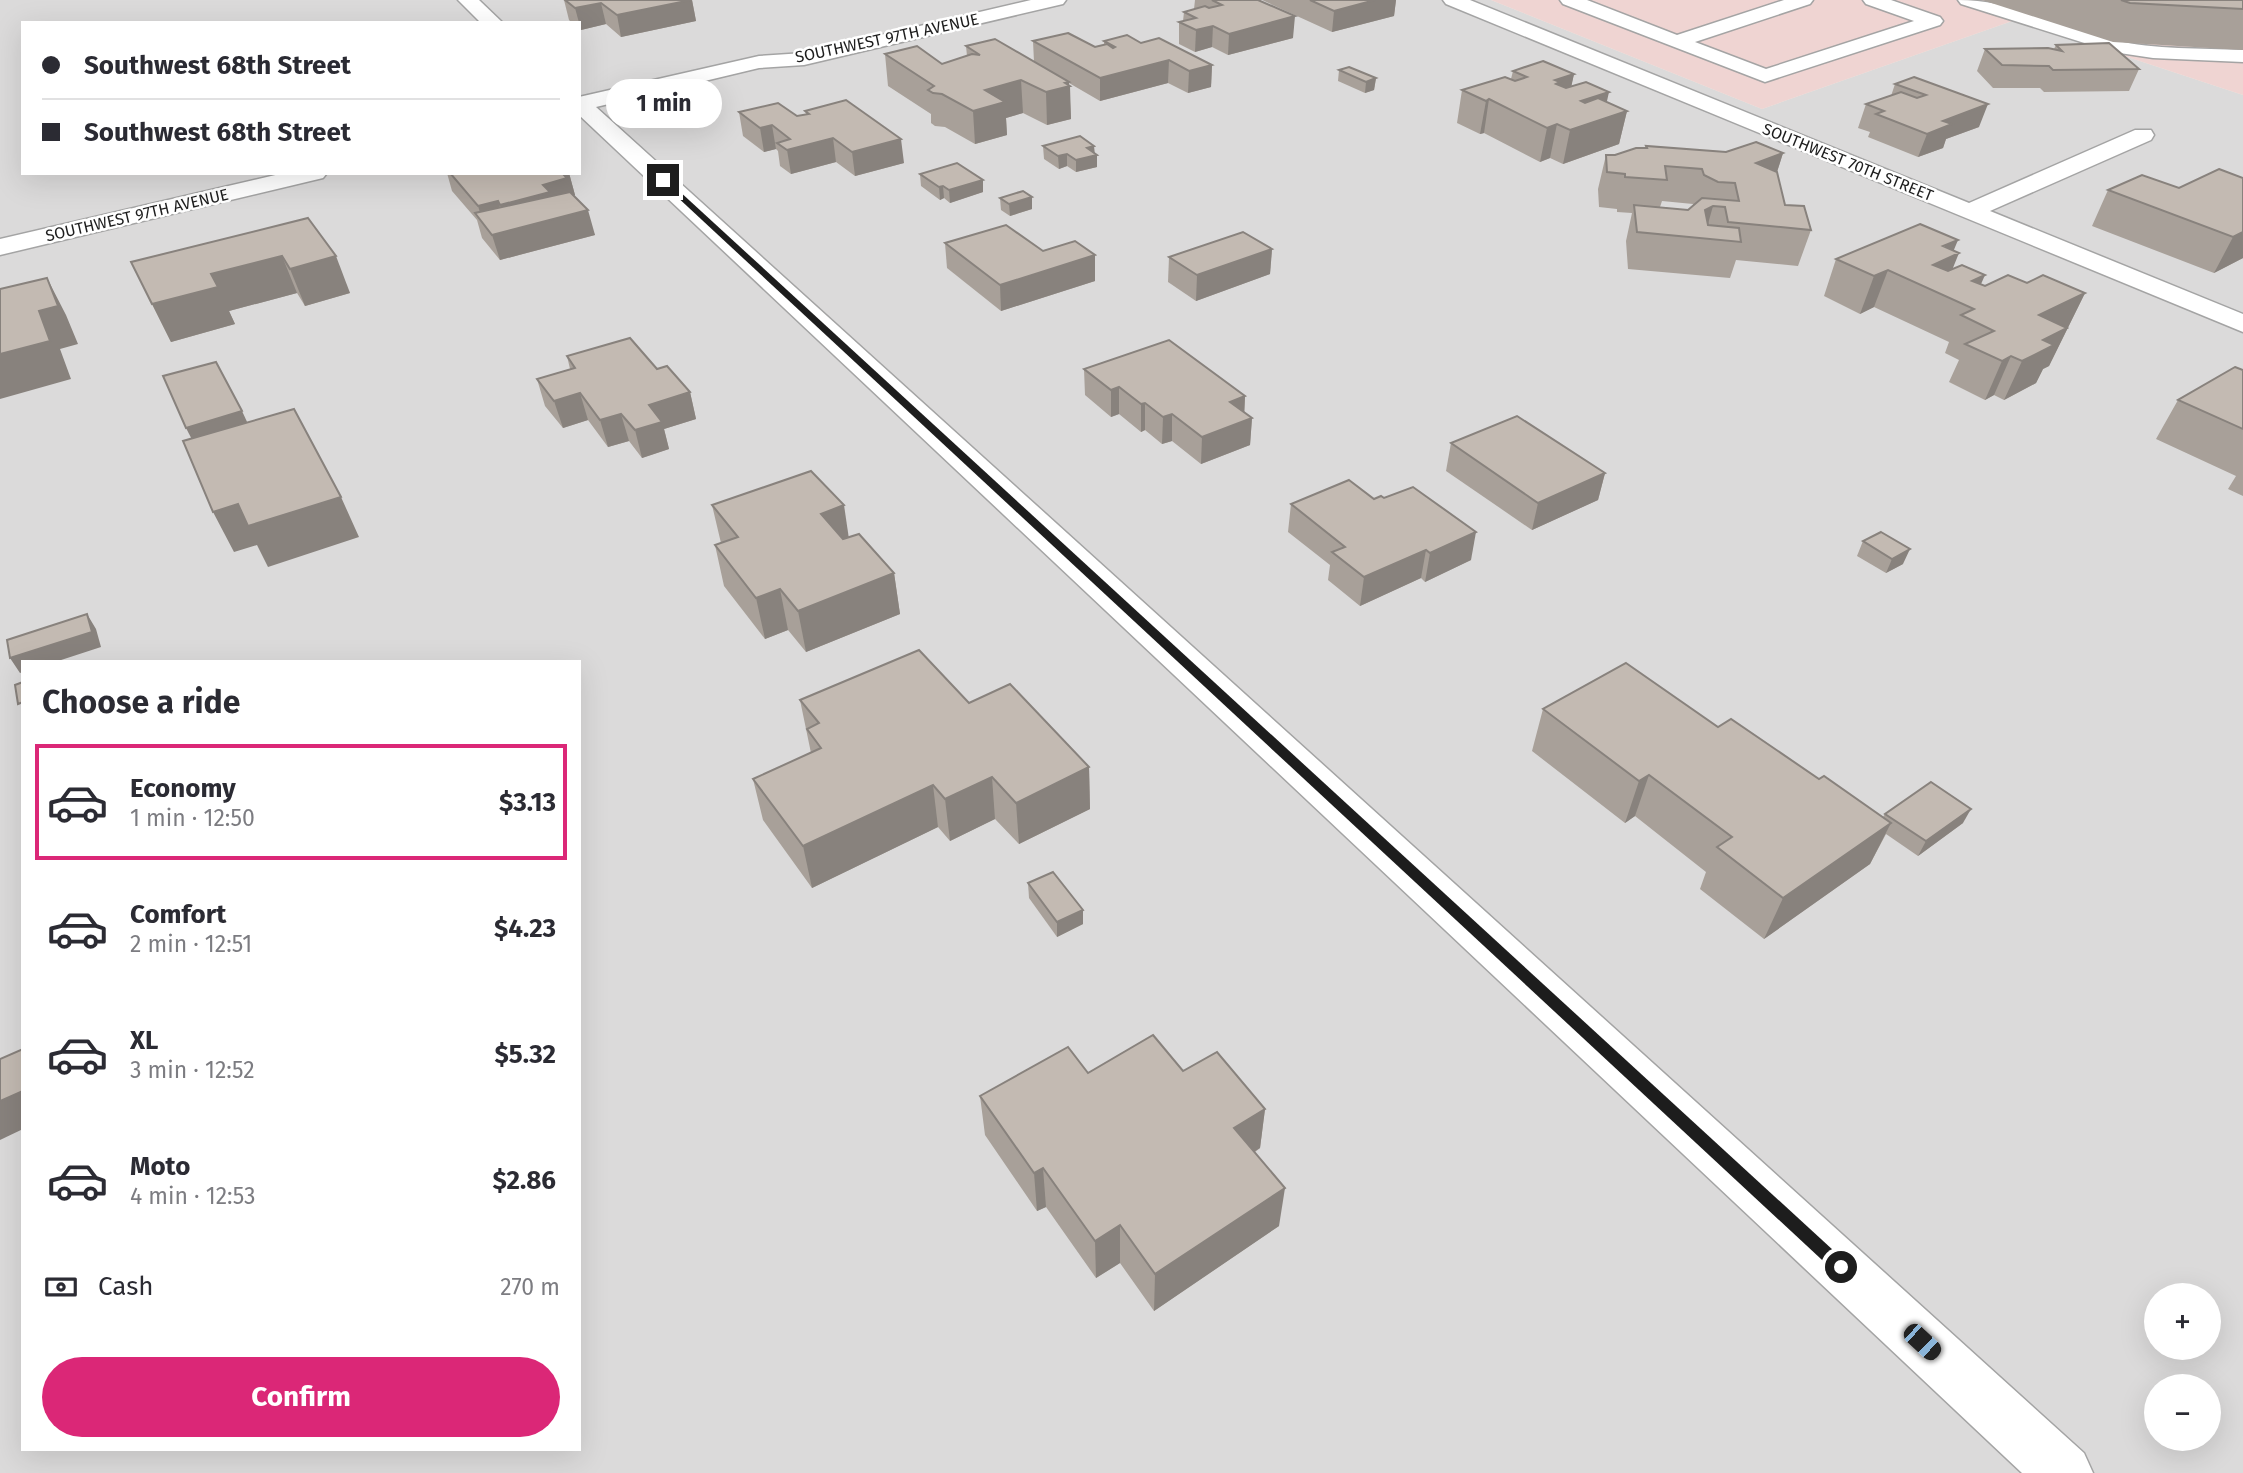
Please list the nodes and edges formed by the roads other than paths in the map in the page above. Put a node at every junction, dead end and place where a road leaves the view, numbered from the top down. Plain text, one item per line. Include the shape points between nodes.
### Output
1 (468, 0) edge
2 (1001, 0) edge
3 (1056, 0) edge
4 (1454, 0) edge
5 (1570, 0) edge
6 (1803, 0) edge
7 (1873, 0) edge
8 (1968, 0) edge
9 (491, 21) edge
10 (1677, 41) junction
11 (2153, 52) junction
12 (2243, 56) edge
13 (759, 62) junction
14 (2230, 75) dead end
15 (581, 103) edge
16 (581, 105) edge
17 (2143, 135) dead end
18 (237, 175) edge
19 (306, 175) edge
20 (1968, 212) junction
21 (0, 229) edge
22 (0, 247) edge
23 (2243, 324) edge
24 (2064, 1473) edge

1 - 9 street
2 - 13 street, SOUTHWEST 97TH AVENUE via 788,49
3 - 13 street, SOUTHWEST 97TH AVENUE via 804,59
4 - 20 street, SOUTHWEST 70TH STREET
5 - 10 street
6 - 10 street
7 - 10 street via 1933,21 1765,76
8 - 11 street via 2113,46
11 - 12 street
11 - 14 street
13 - 15 street, SOUTHWEST 97TH AVENUE
16 - 24 street
17 - 20 street
18 - 21 street, SOUTHWEST 97TH AVENUE
19 - 22 street, SOUTHWEST 97TH AVENUE
20 - 23 street, SOUTHWEST 70TH STREET

